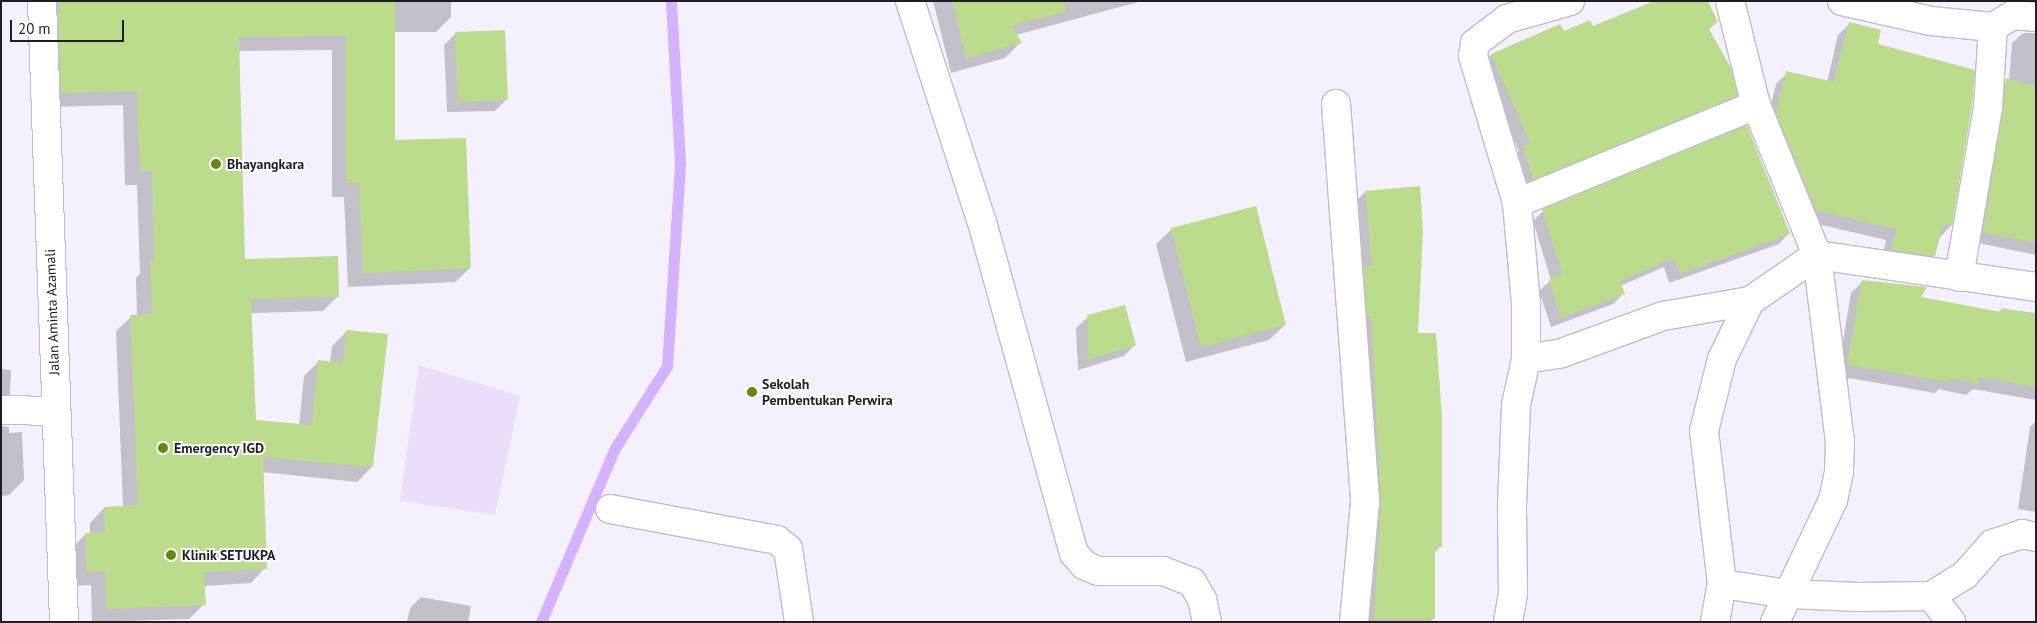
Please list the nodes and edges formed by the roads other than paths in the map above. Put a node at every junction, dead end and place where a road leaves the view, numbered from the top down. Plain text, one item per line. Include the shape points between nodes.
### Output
1 (42, 1) edge
2 (910, 1) edge
3 (1570, 1) edge
4 (1730, 1) edge
5 (1842, 1) edge
6 (2036, 18) edge
7 (1993, 28) junction
8 (1336, 104) dead end
9 (1756, 105) junction
10 (1517, 203) junction
11 (1817, 255) junction
12 (1959, 277) junction
13 (2036, 287) edge
14 (1750, 301) junction
15 (1526, 359) junction
16 (1, 410) edge
17 (56, 410) junction
18 (610, 509) dead end
19 (2036, 537) edge
20 (1722, 584) junction
21 (1788, 594) junction
22 (1931, 596) junction
23 (64, 622) edge
24 (799, 622) edge
25 (1207, 622) edge
26 (1354, 622) edge
27 (1508, 622) edge
28 (1715, 622) edge
29 (1775, 622) edge
30 (1951, 622) edge

1 - 17 street, Jalan Aminta Azamali
2 - 25 street via 982,222 1074,553 1084,565 1098,571 1163,571 1192,582 1202,600
3 - 10 street via 1507,19 1476,43 1473,56 1478,80
4 - 9 street
5 - 7 street via 1931,21
6 - 7 street via 2013,15
7 - 12 street via 1988,108
8 - 26 street via 1365,502
9 - 10 street
9 - 11 street
10 - 15 street via 1526,295
11 - 12 street
11 - 14 street
11 - 21 street via 1840,441 1839,472 1833,500
12 - 13 street
14 - 15 street via 1663,316 1562,353
14 - 20 street via 1722,359 1704,431
15 - 27 street via 1516,405 1513,593
16 - 17 street
17 - 23 street, Jalan Aminta Azamali
18 - 24 street via 777,540 788,549
19 - 22 street via 2022,534 1992,544 1965,574
20 - 21 street
20 - 28 street
21 - 22 street
21 - 29 street
22 - 30 street

